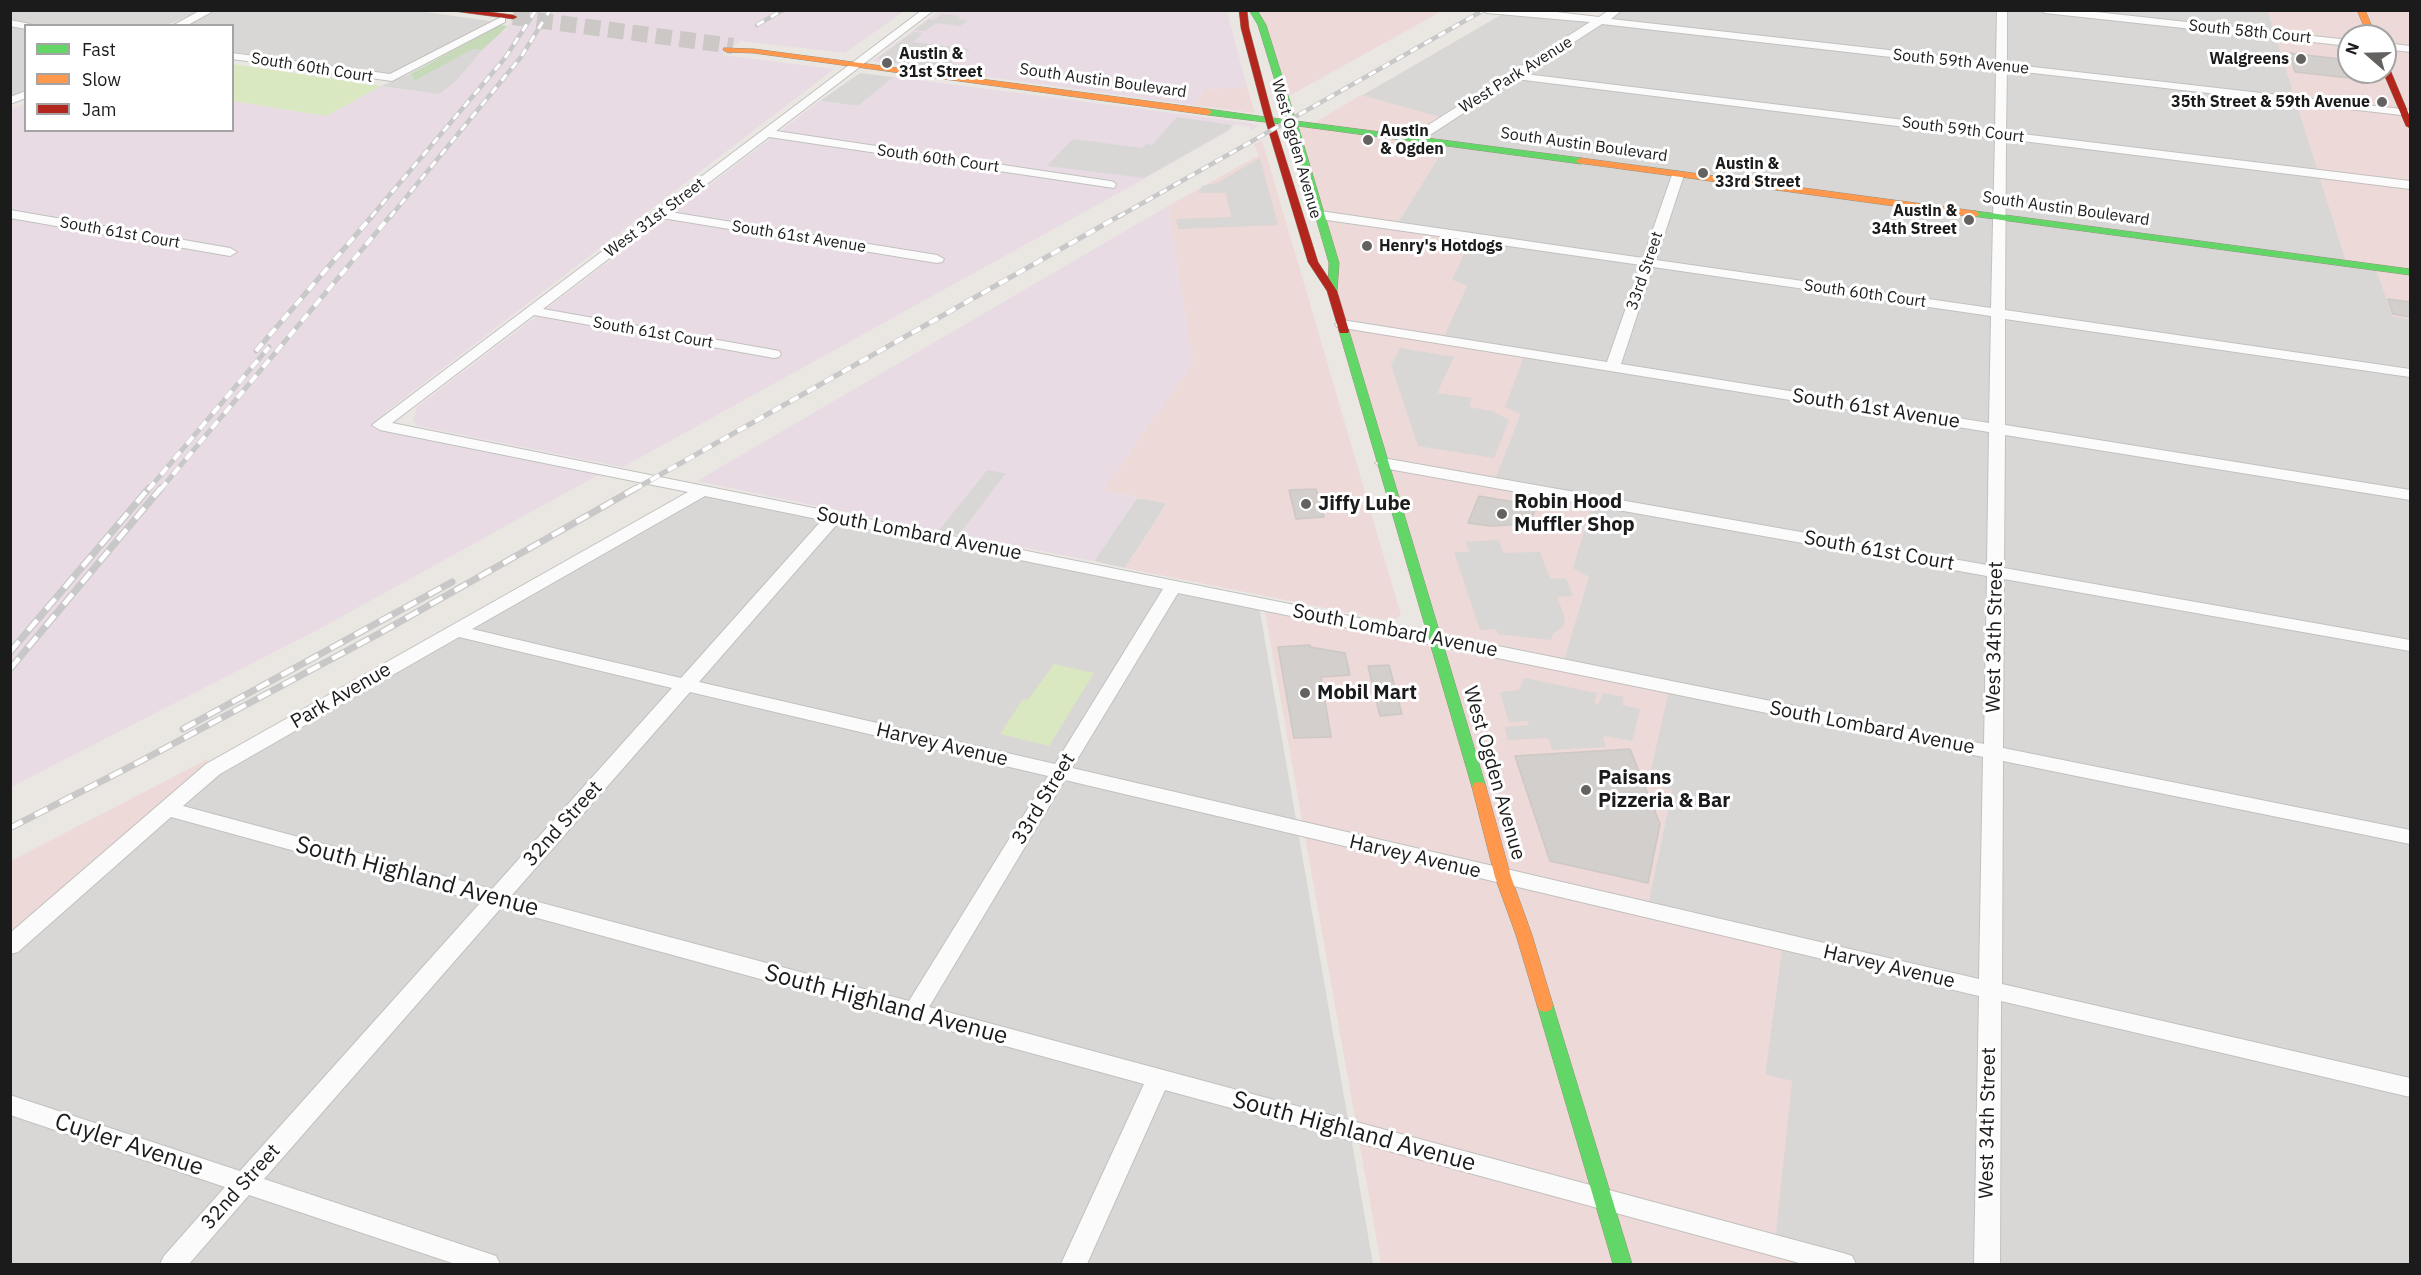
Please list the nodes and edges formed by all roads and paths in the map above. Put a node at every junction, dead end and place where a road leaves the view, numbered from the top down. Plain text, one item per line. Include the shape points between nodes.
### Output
1 (210, 10) edge
2 (448, 10) edge
3 (929, 10) edge
4 (1243, 10) edge
5 (1253, 10) edge
6 (1487, 10) edge
7 (1617, 10) edge
8 (2002, 10) edge
9 (2044, 10) edge
10 (2361, 10) edge
11 (1510, 11) edge
12 (504, 19) joint
13 (1600, 21) junction
14 (181, 24) edge
15 (2367, 24) edge
16 (2337, 42) edge
17 (730, 48) tunnel mouth
18 (234, 56) edge
19 (856, 64) junction
20 (2002, 67) junction
21 (1516, 76) junction
22 (2394, 84) edge
23 (24, 95) edge
24 (10, 101) edge
25 (2407, 112) edge
26 (1269, 119) junction
27 (1293, 123) junction
28 (2410, 126) edge
29 (766, 134) junction
30 (2001, 135) junction
31 (1415, 139) junction
32 (1678, 175) junction
33 (1110, 185) dead end
34 (2410, 185) edge
35 (10, 214) edge
36 (660, 214) junction
37 (1320, 215) junction
38 (2000, 217) junction
39 (230, 252) dead end
40 (937, 259) dead end
41 (1648, 262) junction
42 (2410, 272) edge
43 (1332, 291) junction
44 (532, 311) junction
45 (1998, 313) junction
46 (1342, 324) junction
47 (774, 354) dead end
48 (1613, 367) junction
49 (2410, 373) edge
50 (380, 425) joint
51 (1997, 429) junction
52 (1383, 463) junction
53 (702, 490) junction
54 (2410, 495) edge
55 (834, 517) junction
56 (1995, 572) junction
57 (1174, 585) junction
58 (456, 631) junction
59 (1436, 639) junction
60 (2410, 646) edge
61 (686, 685) junction
62 (1993, 752) junction
63 (1060, 773) junction
64 (167, 808) junction
65 (2410, 837) edge
66 (1503, 877) junction
67 (497, 899) junction
68 (10, 946) edge
69 (1990, 990) junction
70 (914, 1012) junction
71 (1158, 1079) junction
72 (2410, 1088) edge
73 (10, 1105) edge
74 (245, 1184) junction
75 (1604, 1201) junction
76 (173, 1264) edge
77 (487, 1264) edge
78 (1074, 1264) edge
79 (1623, 1264) edge
80 (1843, 1264) edge
81 (1987, 1264) edge

1 - 14 street
2 - 12 main road
3 - 19 street, West 31st Street
4 - 26 main road, West Ogden Avenue
5 - 27 main road, West Ogden Avenue via 1262,25
6 - 11 street, South 59th Avenue
7 - 13 street, West Park Avenue
8 - 20 street, West 34th Street
9 - 16 street, South 58th Court
10 - 15 main road
11 - 13 street, South 59th Avenue
12 - 18 street, South 60th Court via 392,78
13 - 20 street, South 59th Avenue
13 - 21 street, West Park Avenue
17 - 19 main road, South Austin Boulevard
19 - 26 main road, South Austin Boulevard
19 - 29 street, West 31st Street
20 - 25 street, South 59th Avenue
20 - 30 street, West 34th Street
21 - 30 street, South 59th Court
21 - 31 street, West Park Avenue
22 - 25 main road
23 - 24 street
25 - 28 main road
26 - 27 main road, South Austin Boulevard
26 - 43 main road, West Ogden Avenue via 1312,262
27 - 31 main road, South Austin Boulevard
27 - 37 main road, West Ogden Avenue
29 - 33 street, South 60th Court
29 - 36 street, West 31st Street
30 - 34 street, South 59th Court
30 - 38 street, West 34th Street
31 - 32 main road, South Austin Boulevard
32 - 38 main road, South Austin Boulevard
32 - 41 street, 33rd Street
35 - 39 street, South 61st Court
36 - 40 street, South 61st Avenue
36 - 44 street, West 31st Street
37 - 41 street, South 60th Court
37 - 43 main road, West Ogden Avenue via 1334,264
38 - 42 main road, South Austin Boulevard
38 - 45 street, West 34th Street
41 - 45 street, South 60th Court
41 - 48 street, 33rd Street
43 - 46 main road, West Ogden Avenue
44 - 47 street, South 61st Court
44 - 50 street, West 31st Street
45 - 49 street, South 60th Court
45 - 51 street, West 34th Street
46 - 48 street, South 61st Avenue
46 - 52 main road, West Ogden Avenue
48 - 51 street, South 61st Avenue
50 - 53 street, South Lombard Avenue
51 - 54 street, South 61st Avenue
51 - 56 street, West 34th Street
52 - 56 street, South 61st Court
52 - 59 main road, West Ogden Avenue
53 - 55 street, South Lombard Avenue
53 - 58 street, Park Avenue
55 - 57 street, South Lombard Avenue
55 - 61 street, 32nd Street
56 - 60 street, South 61st Court
56 - 62 street, West 34th Street
57 - 59 street, South Lombard Avenue
57 - 63 street, 33rd Street
58 - 61 street, Harvey Avenue
58 - 64 street, Park Avenue via 213,769
59 - 62 street, South Lombard Avenue
59 - 66 main road, West Ogden Avenue
61 - 63 street, Harvey Avenue
61 - 67 street, 32nd Street
62 - 65 street, South Lombard Avenue
62 - 69 street, West 34th Street
63 - 66 street, Harvey Avenue
63 - 70 street, 33rd Street
64 - 67 street, South Highland Avenue
64 - 68 street, Park Avenue
66 - 69 street, Harvey Avenue
66 - 75 main road, West Ogden Avenue
67 - 70 street, South Highland Avenue
67 - 74 street, 32nd Street
69 - 72 street, Harvey Avenue
69 - 81 street, West 34th Street
70 - 71 street, South Highland Avenue
71 - 75 street, South Highland Avenue
71 - 78 street
73 - 74 street, Cuyler Avenue
74 - 76 street, 32nd Street
74 - 77 street, Cuyler Avenue
75 - 79 main road, West Ogden Avenue
75 - 80 street, South Highland Avenue

